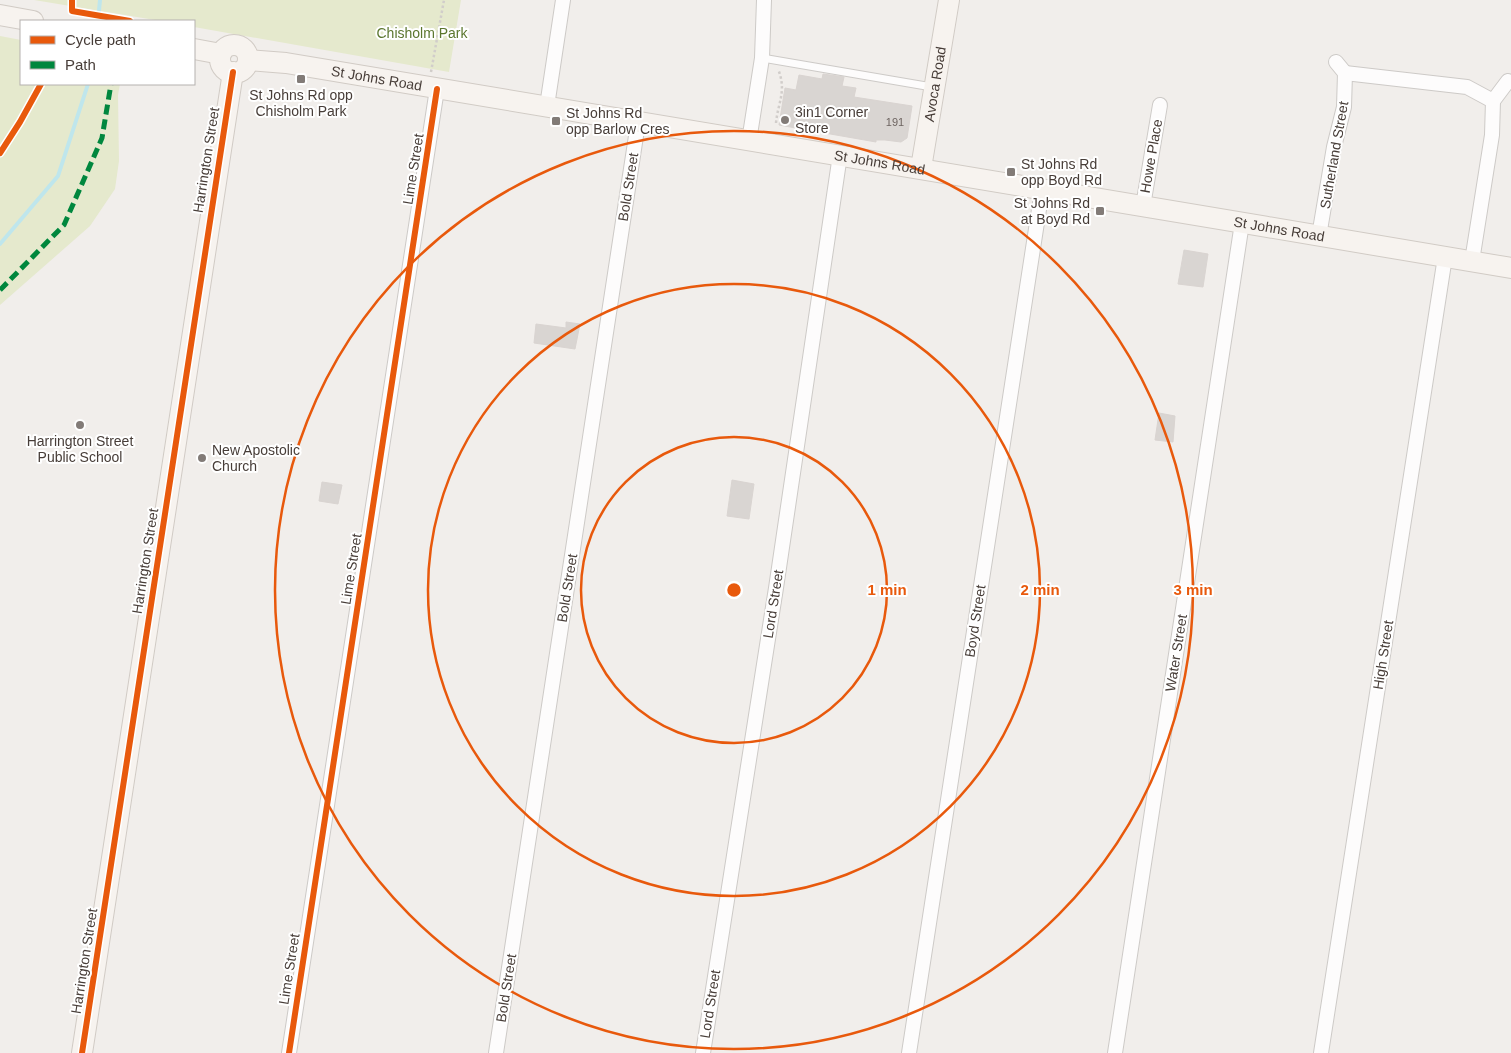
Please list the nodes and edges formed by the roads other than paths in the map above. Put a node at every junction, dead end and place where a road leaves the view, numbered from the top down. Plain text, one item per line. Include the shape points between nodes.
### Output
1 (563, 0) edge
2 (764, 0) edge
3 (949, 0) edge
4 (0, 15) edge
5 (28, 20) edge
6 (195, 49) edge
7 (762, 58) junction
8 (1336, 62) dead end
9 (240, 66) junction
10 (1345, 73) junction
11 (434, 80) junction
12 (1508, 81) dead end
13 (935, 87) junction
14 (1493, 102) junction
15 (1160, 105) dead end
16 (547, 106) junction
17 (638, 123) junction
18 (749, 141) junction
19 (840, 155) junction
20 (921, 168) junction
21 (1042, 190) junction
22 (1143, 206) junction
23 (1242, 223) junction
24 (1319, 236) junction
25 (1445, 257) junction
26 (1472, 261) junction
27 (1511, 268) edge
28 (82, 1053) edge
29 (289, 1053) edge
30 (496, 1053) edge
31 (703, 1053) edge
32 (909, 1053) edge
33 (1115, 1053) edge
34 (1321, 1053) edge

1 - 16 street
2 - 7 street
3 - 13 main road, Avoca Road
4 - 5 main road
6 - 9 main road via 222,54 225,69
7 - 13 lane
7 - 18 street
8 - 10 street
9 - 11 main road, St Johns Road via 286,64
9 - 28 main road, Harrington Street
10 - 14 street via 1467,88
10 - 24 street, Sutherland Street via 1344,107
11 - 16 main road, St Johns Road
11 - 29 street, Lime Street
12 - 14 street
13 - 20 main road, Avoca Road
14 - 26 street via 1492,135
15 - 22 street, Howe Place
16 - 17 main road, St Johns Road
17 - 18 main road, St Johns Road
17 - 30 street, Bold Street
18 - 19 main road, St Johns Road
19 - 20 main road, St Johns Road
19 - 31 street, Lord Street
20 - 21 main road, St Johns Road
21 - 22 main road, St Johns Road
21 - 32 street, Boyd Street
22 - 23 main road, St Johns Road
23 - 24 main road, St Johns Road
23 - 33 street, Water Street
24 - 25 main road, St Johns Road
25 - 26 main road, St Johns Road
25 - 34 street, High Street
26 - 27 main road, St Johns Road

